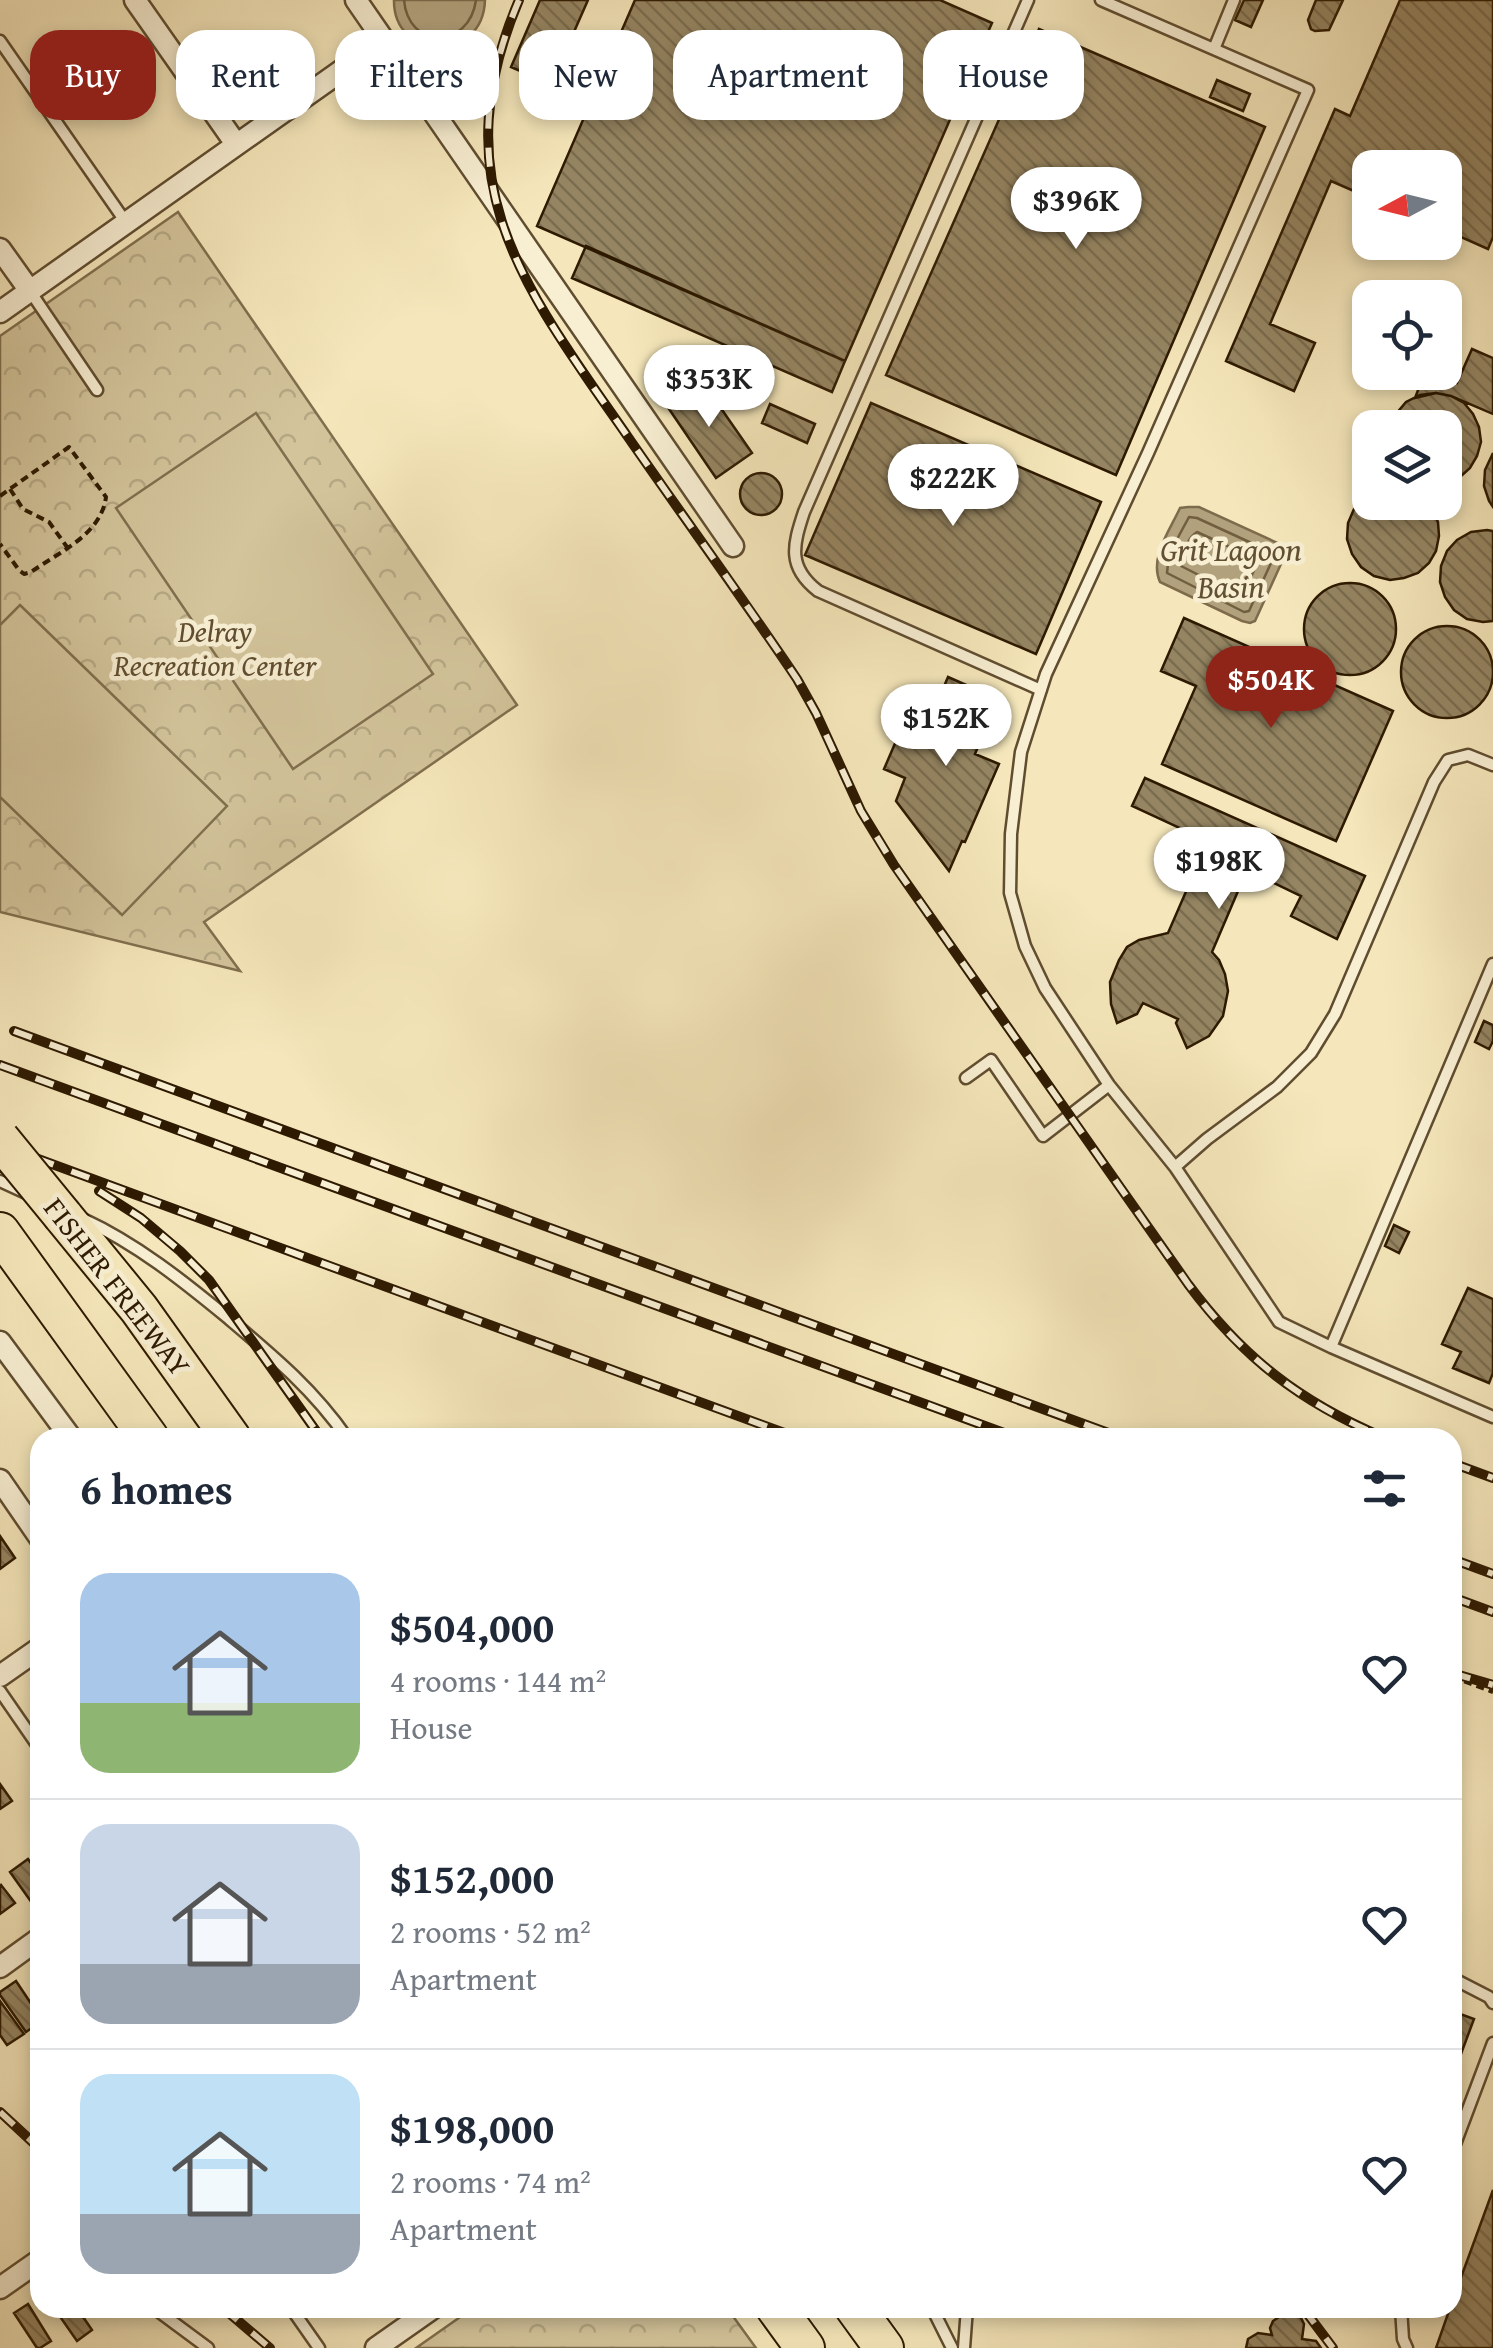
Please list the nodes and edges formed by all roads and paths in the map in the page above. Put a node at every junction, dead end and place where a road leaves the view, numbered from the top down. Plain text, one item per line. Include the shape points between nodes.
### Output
1 (134, 0) edge
2 (356, 0) edge
3 (1028, 0) edge
4 (1101, 0) edge
5 (1234, 0) edge
6 (0, 41) edge
7 (1214, 48) junction
8 (335, 75) edge
9 (236, 144) junction
10 (127, 224) junction
11 (0, 249) edge
12 (30, 292) junction
13 (0, 312) edge
14 (97, 390) dead end
15 (10, 489) junction
16 (0, 496) edge
17 (0, 544) edge
18 (67, 546) junction
19 (733, 546) dead end
20 (1041, 690) junction
21 (1493, 765) edge
22 (1493, 964) edge
23 (966, 1078) dead end
24 (1109, 1085) junction
25 (0, 1138) edge
26 (1175, 1167) junction
27 (0, 1182) edge
28 (0, 1232) edge
29 (0, 1342) edge
30 (1331, 1348) junction
31 (1493, 1416) edge
32 (63, 1428) edge
33 (141, 1428) edge
34 (224, 1428) edge
35 (340, 1428) edge
36 (0, 1480) edge
37 (30, 1524) edge
38 (30, 1655) edge
39 (0, 1676) edge
40 (1462, 1681) edge
41 (0, 1691) edge
42 (1493, 1692) edge
43 (30, 1734) edge
44 (30, 1945) edge
45 (0, 1967) edge
46 (1462, 1982) edge
47 (1493, 2004) edge
48 (1493, 2043) edge
49 (1462, 2125) edge
50 (30, 2267) edge
51 (0, 2288) edge
52 (168, 2318) edge
53 (298, 2318) edge
54 (420, 2318) edge
55 (784, 2318) edge
56 (862, 2318) edge
57 (937, 2318) edge
58 (966, 2318) edge
59 (1402, 2318) edge
60 (208, 2348) edge
61 (320, 2348) edge
62 (376, 2348) edge
63 (806, 2348) edge
64 (884, 2348) edge
65 (952, 2348) edge
66 (964, 2348) edge
67 (1407, 2348) edge

1 - 9 street
2 - 19 street
3 - 20 lane via 804,512 795,553 801,575 818,590
4 - 7 lane
5 - 7 lane
6 - 10 lane
7 - 20 lane via 1308,90
8 - 9 street
9 - 10 street
10 - 12 street
11 - 12 street
12 - 13 street
12 - 14 lane
15 - 16 path
15 - 18 path
15 - 18 path via 69,448 106,498 94,528
17 - 18 path via 24,574
20 - 24 lane via 1021,752 1010,894 1045,988
21 - 26 lane via 1468,755 1448,760 1312,1054
22 - 30 lane
23 - 24 lane via 991,1060 1043,1136
24 - 26 lane
25 - 34 highway, FISHER FREEWAY, bridge
26 - 30 lane via 1279,1322
27 - 35 lane via 115,1234 183,1281 288,1368
28 - 33 highway, FISHER FREEWAY
29 - 32 street
30 - 31 lane
36 - 37 street
38 - 39 street
40 - 42 path
41 - 43 lane
44 - 45 street
46 - 47 lane
48 - 49 lane
50 - 51 street
52 - 60 lane
53 - 61 lane
54 - 62 street
55 - 63 highway
56 - 64 highway
57 - 65 lane
58 - 66 lane
59 - 67 lane

